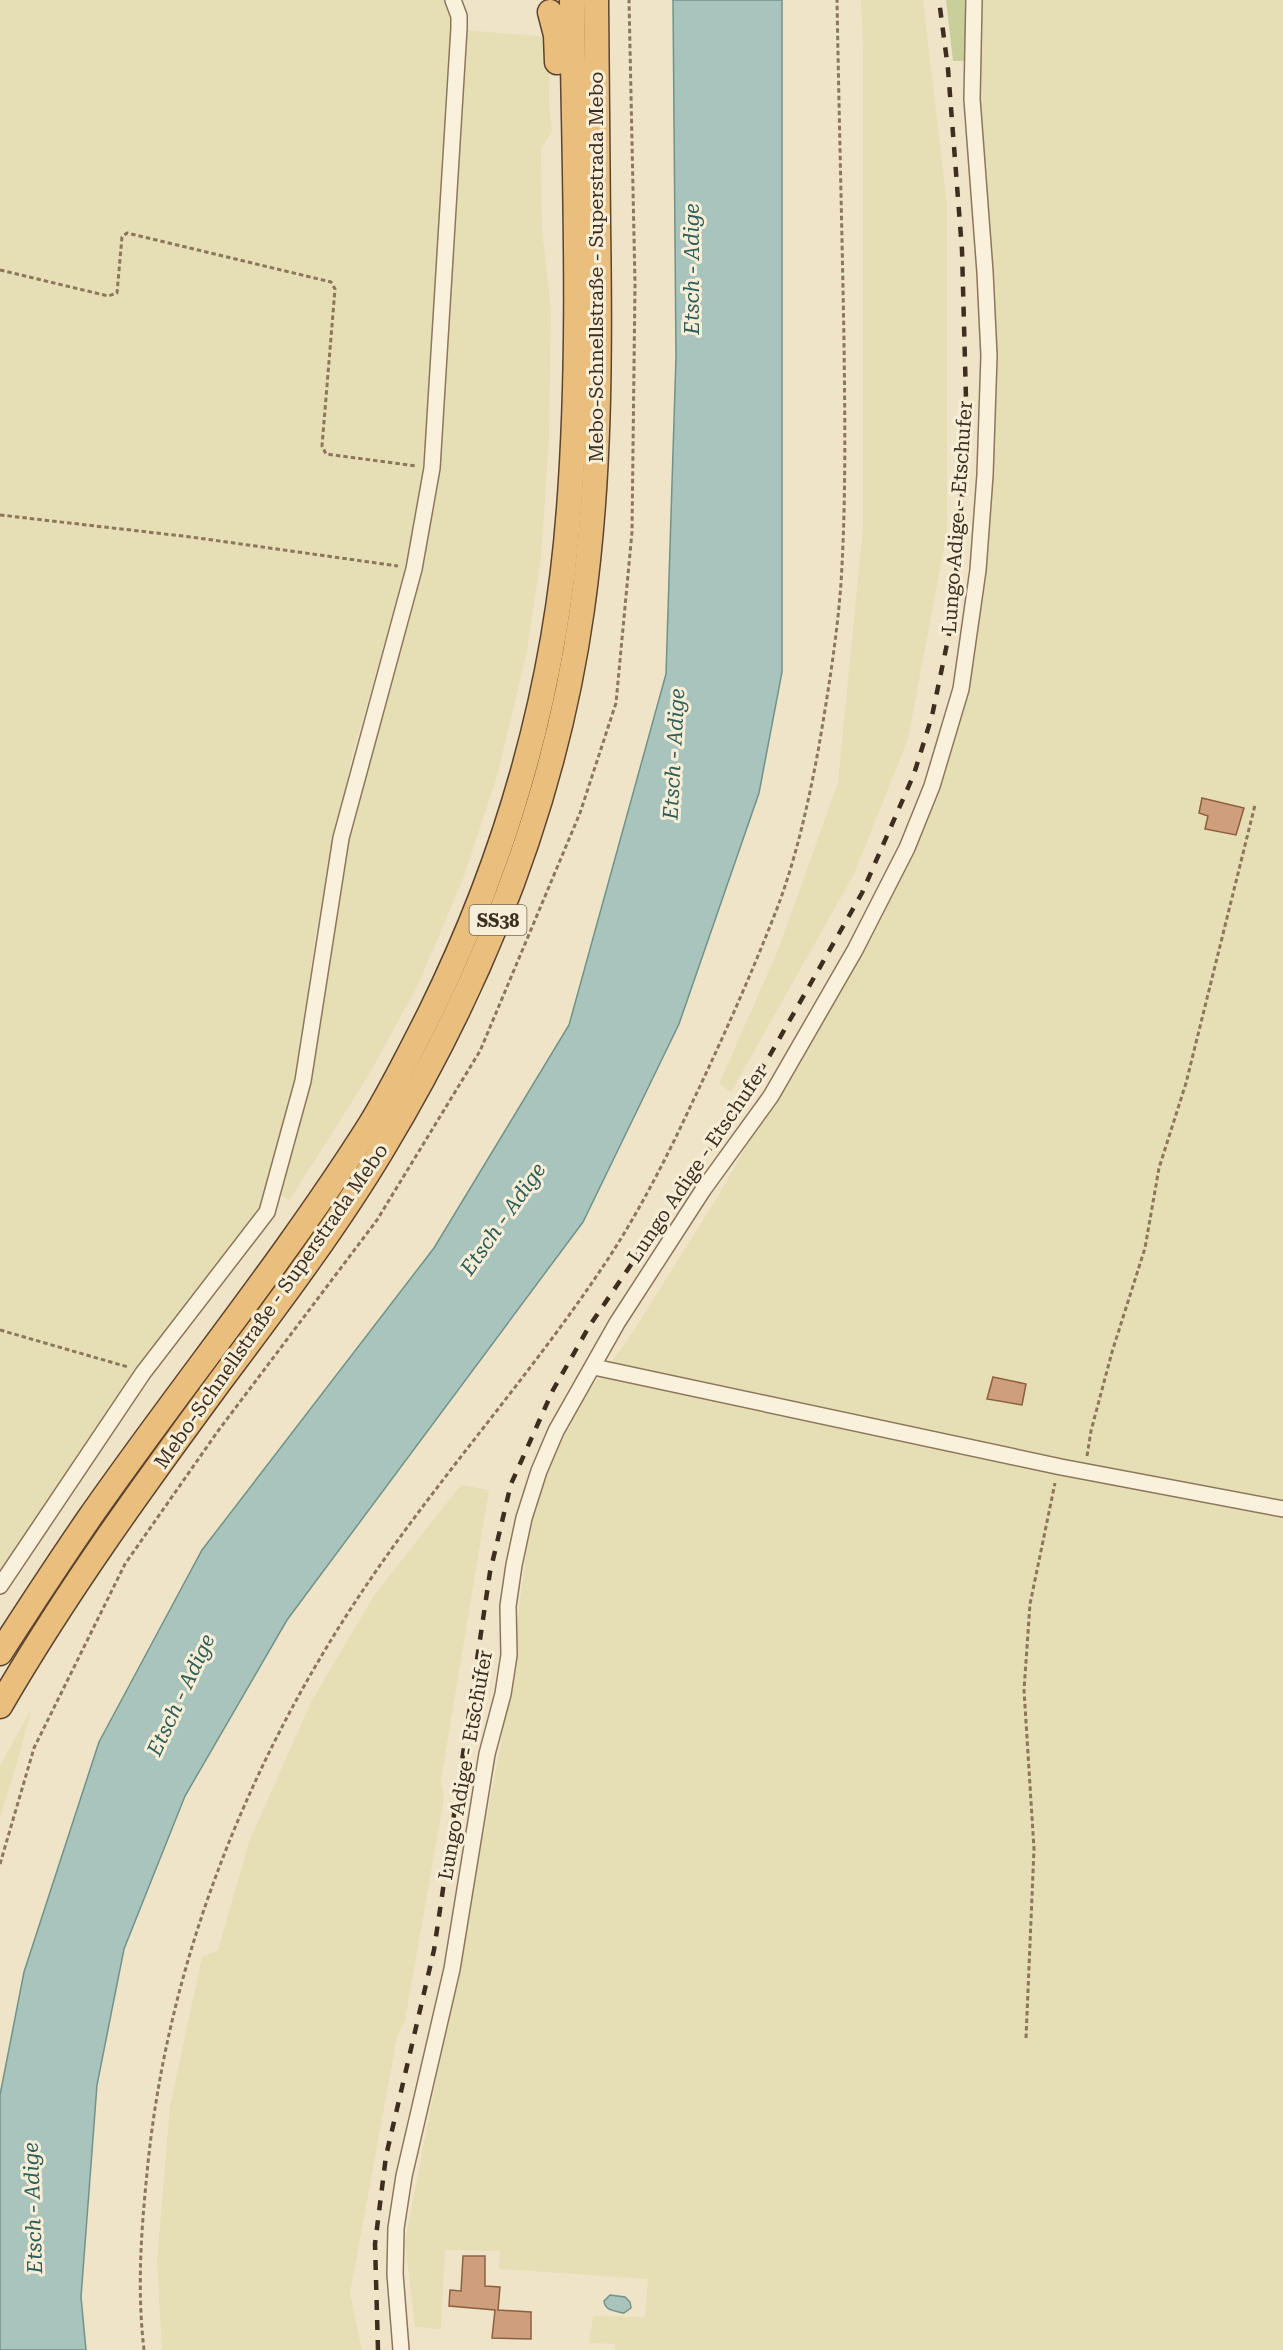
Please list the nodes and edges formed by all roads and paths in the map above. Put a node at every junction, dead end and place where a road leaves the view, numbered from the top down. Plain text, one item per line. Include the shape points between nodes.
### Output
1 (453, 0) edge
2 (572, 0) edge
3 (596, 0) edge
4 (629, 0) edge
5 (837, 0) edge
6 (974, 0) edge
7 (550, 12) dead end
8 (0, 270) edge
9 (575, 293) junction
10 (432, 468) junction
11 (0, 515) edge
12 (414, 569) junction
13 (1255, 805) dead end
14 (0, 1330) edge
15 (594, 1367) junction
16 (143, 1373) junction
17 (1061, 1467) junction
18 (1085, 1472) junction
19 (1283, 1509) edge
20 (0, 1586) edge
21 (0, 1653) edge
22 (0, 1706) edge
23 (0, 1864) edge
24 (1026, 2038) dead end
25 (144, 2350) edge
26 (401, 2350) edge

1 - 10 street via 459,28
2 - 9 highway, Mebo-Schnellstraße - Superstrada Mebo / SS38
3 - 22 highway, Mebo-Schnellstraße - Superstrada Mebo / SS38 via 600,354 591,536 582,610 555,749 511,891 453,1024 380,1153 297,1277 83,1574
4 - 23 path via 635,284 632,532 616,703 580,813 480,1051 377,1220 218,1431 125,1564 34,1748
5 - 25 path via 845,391 841,584 831,680 811,793 782,897 737,1011 664,1162 611,1254 553,1340 386,1556 334,1635 271,1747 231,1834 190,1953 164,2055 151,2132 140,2241 139,2308
6 - 15 street, Lungo Adige - Etschufer via 972,99 989,356 978,570 961,689 932,786 907,848 855,950 771,1096 635,1293
7 - 9 highway via 556,35 559,237
8 - 10 path via 108,296 117,293 122,237 127,233 331,282 335,289 322,446 326,454
9 - 21 highway, Mebo-Schnellstraße - Superstrada Mebo / SS38 via 570,499 558,611 543,698 516,798 485,890 442,988 371,1122 271,1270 93,1514
10 - 12 street
11 - 12 path
12 - 16 street via 341,838 303,1081 267,1212
13 - 18 path via 1186,1083 1160,1168 1145,1248 1090,1431
14 - 16 path
15 - 17 street
15 - 26 street, Lungo Adige - Etschufer via 556,1431 539,1471 517,1553 508,1606 509,1655 503,1694 487,1754 452,1969 404,2176 396,2228
16 - 20 street
17 - 18 street
17 - 24 path via 1029,1604 1024,1679 1034,1849
18 - 19 street

